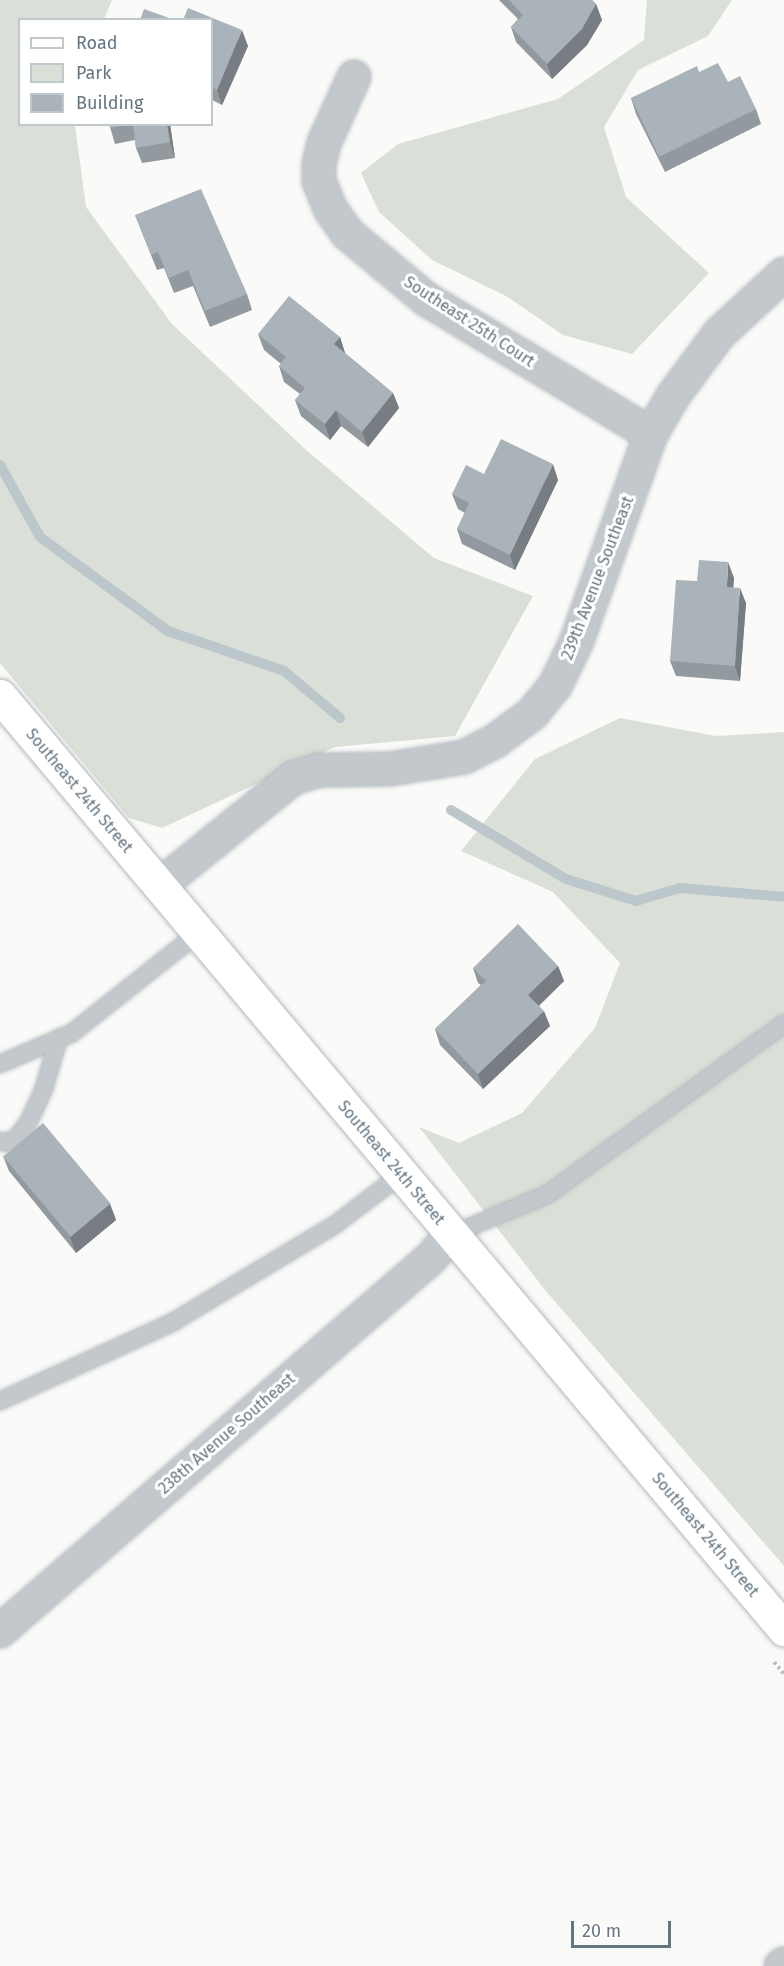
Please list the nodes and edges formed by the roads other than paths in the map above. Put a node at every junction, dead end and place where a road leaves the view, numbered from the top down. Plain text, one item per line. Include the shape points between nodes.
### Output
1 (354, 76) dead end
2 (784, 274) edge
3 (651, 434) junction
4 (0, 696) edge
5 (159, 886) junction
6 (198, 933) junction
7 (784, 1024) edge
8 (58, 1038) junction
9 (0, 1064) edge
10 (0, 1142) edge
11 (400, 1175) junction
12 (452, 1235) junction
13 (0, 1401) edge
14 (784, 1629) edge
15 (0, 1631) edge

1 - 3 street, Southeast 25th Court via 324,143 319,165 319,181 331,210 348,234 426,299
2 - 3 street, 239th Avenue Southeast via 719,334 694,364
3 - 5 street, 239th Avenue Southeast via 576,643 555,686 532,714 495,741 464,757 390,769 319,770 293,778
4 - 5 street, Southeast 24th Street
5 - 6 street, Southeast 24th Street
6 - 8 lane via 72,1033
6 - 11 street, Southeast 24th Street
7 - 12 lane via 548,1194
8 - 9 lane
8 - 10 lane via 44,1088 28,1123 17,1137
11 - 12 street, Southeast 24th Street
11 - 13 lane via 336,1224 173,1322
12 - 14 street, Southeast 24th Street
12 - 15 street, 238th Avenue Southeast via 431,1258

